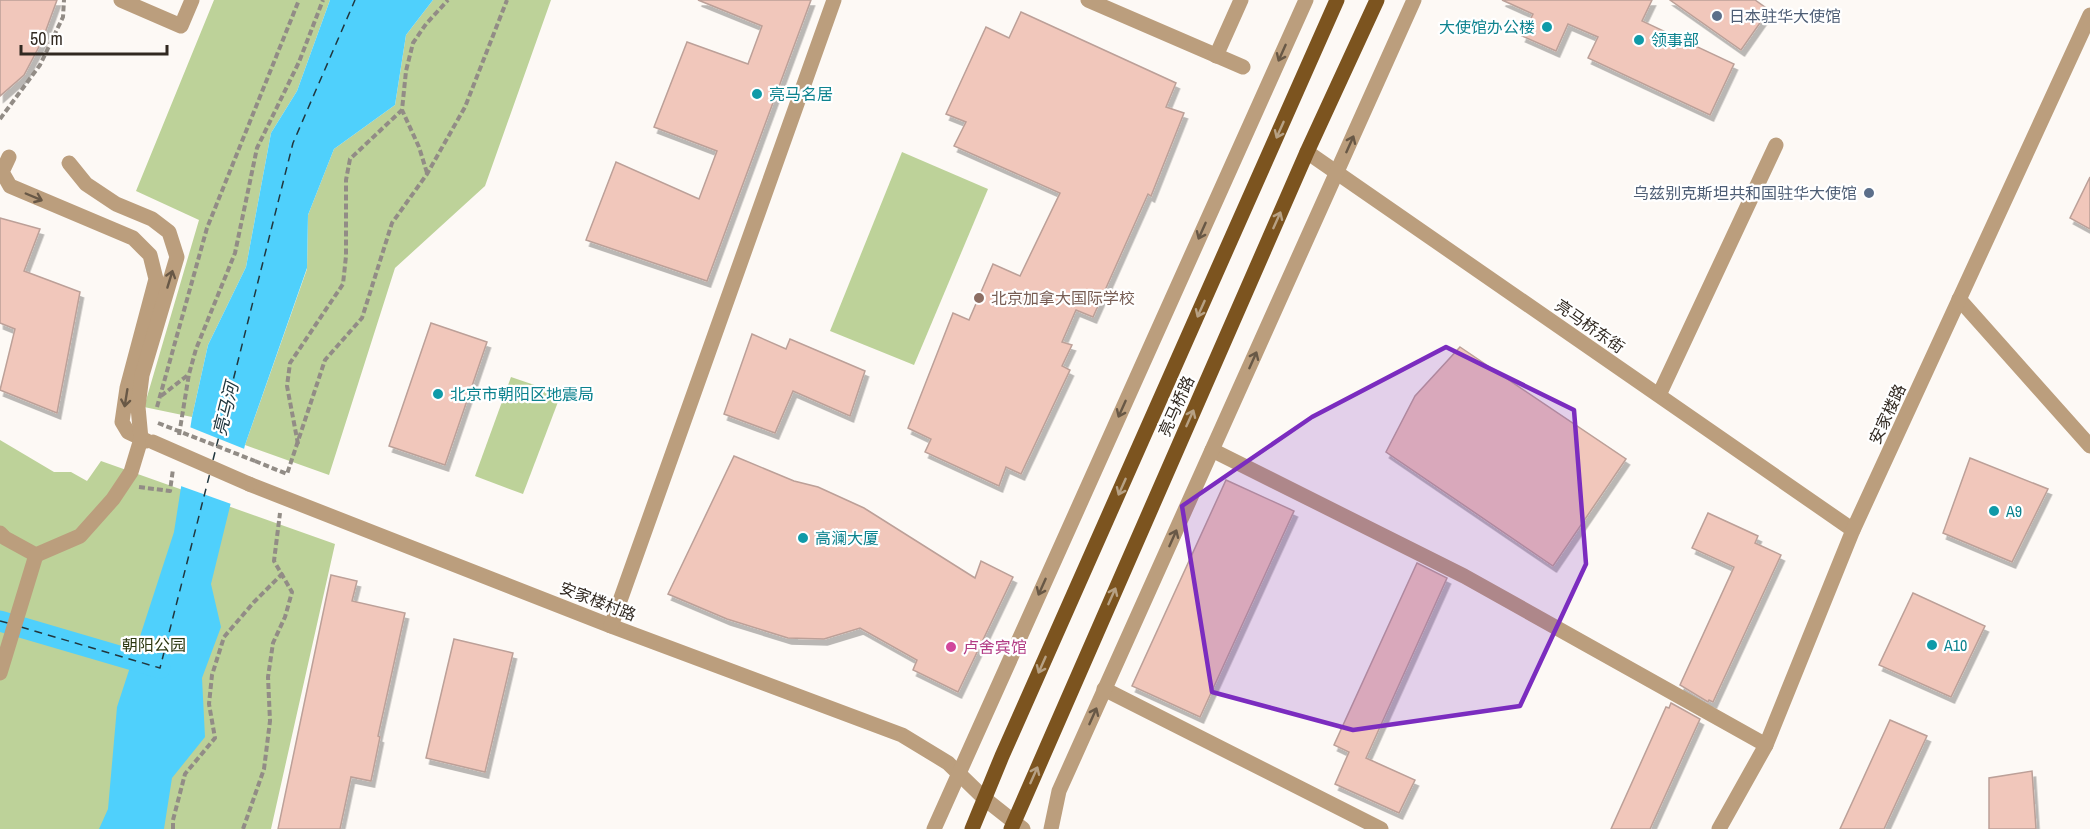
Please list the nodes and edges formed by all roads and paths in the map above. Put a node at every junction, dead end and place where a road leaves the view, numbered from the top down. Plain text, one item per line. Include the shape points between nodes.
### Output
1 (64, 0) edge
2 (121, 0) edge
3 (192, 0) edge
4 (299, 0) edge
5 (323, 0) edge
6 (448, 0) edge
7 (507, 0) edge
8 (834, 0) edge
9 (1088, 0) edge
10 (1241, 0) edge
11 (1306, 0) edge
12 (1337, 0) edge
13 (1377, 0) edge
14 (1414, 0) edge
15 (2090, 15) edge
16 (1216, 56) junction
17 (1243, 67) dead end
18 (402, 110) junction
19 (0, 119) edge
20 (1776, 145) dead end
21 (1307, 152) junction
22 (4, 160) edge
23 (69, 163) dead end
24 (1337, 173) junction
25 (427, 174) junction
26 (1959, 299) junction
27 (189, 374) junction
28 (1659, 395) junction
29 (159, 397) junction
30 (155, 413) dead end
31 (158, 423) dead end
32 (178, 436) dead end
33 (147, 440) junction
34 (298, 445) junction
35 (2090, 446) edge
36 (1212, 450) junction
37 (175, 458) dead end
38 (287, 474) junction
39 (123, 484) junction
40 (282, 498) junction
41 (1853, 530) junction
42 (0, 533) edge
43 (36, 555) junction
44 (283, 573) junction
45 (611, 626) junction
46 (0, 673) edge
47 (1104, 689) junction
48 (1766, 745) junction
49 (958, 772) junction
50 (985, 800) junction
51 (1016, 827) edge
52 (173, 829) edge
53 (243, 829) edge
54 (934, 829) edge
55 (972, 829) edge
56 (1051, 829) edge
57 (1381, 829) edge
58 (1719, 829) edge

1 - 19 path via 63,17 40,65
2 - 3 street via 181,26
4 - 29 path via 207,228
5 - 27 path via 299,62 257,148 235,254
6 - 18 path via 413,43
7 - 25 path via 465,107
8 - 45 street
9 - 16 street
10 - 16 street
11 -> 49 street
12 -> 50 main road, 亮马桥路
13 - 21 main road, 亮马桥路
24 -> 14 street
15 - 26 street, 安家楼路
16 - 17 street
18 - 25 path
18 - 34 path via 350,159 345,180 343,284 290,363 287,386
20 - 28 street
21 - 24 street, 亮马桥东街
51 -> 21 main road, 亮马桥路
22 -> 33 street via 2,172 10,186 133,238 150,255 156,279 127,388 122,422 128,432
33 -> 23 street via 138,407 142,375 177,257 169,232 86,184
24 - 28 street, 亮马桥东街
36 -> 24 street
25 - 34 path via 392,223 362,318 325,360
26 - 35 street
26 - 41 street, 安家楼路
27 - 29 path
27 - 32 path
28 - 41 street, 亮马桥东街
29 - 30 path
31 - 38 path, bridge
33 - 39 street
33 - 40 street, 安家楼村路, bridge
34 - 38 path
47 -> 36 street
36 - 48 street via 1464,576
37 - 39 path via 170,491
38 - 40 path
39 - 43 street via 80,536
40 - 44 path via 274,561
40 - 45 street, 安家楼村路
41 - 48 street, 安家楼路
42 - 43 street
43 - 46 street
44 - 52 path via 224,637 212,675 209,704 215,738 185,774
44 - 53 path via 292,592 273,643 264,769
45 - 49 street, 安家楼村路 via 902,735
56 -> 47 street via 1059,791
47 - 57 street
48 - 58 street, 安家楼路
49 - 50 street, 安家楼村路
49 - 54 street
50 - 51 street, 安家楼村路
50 - 55 main road, 亮马桥路

